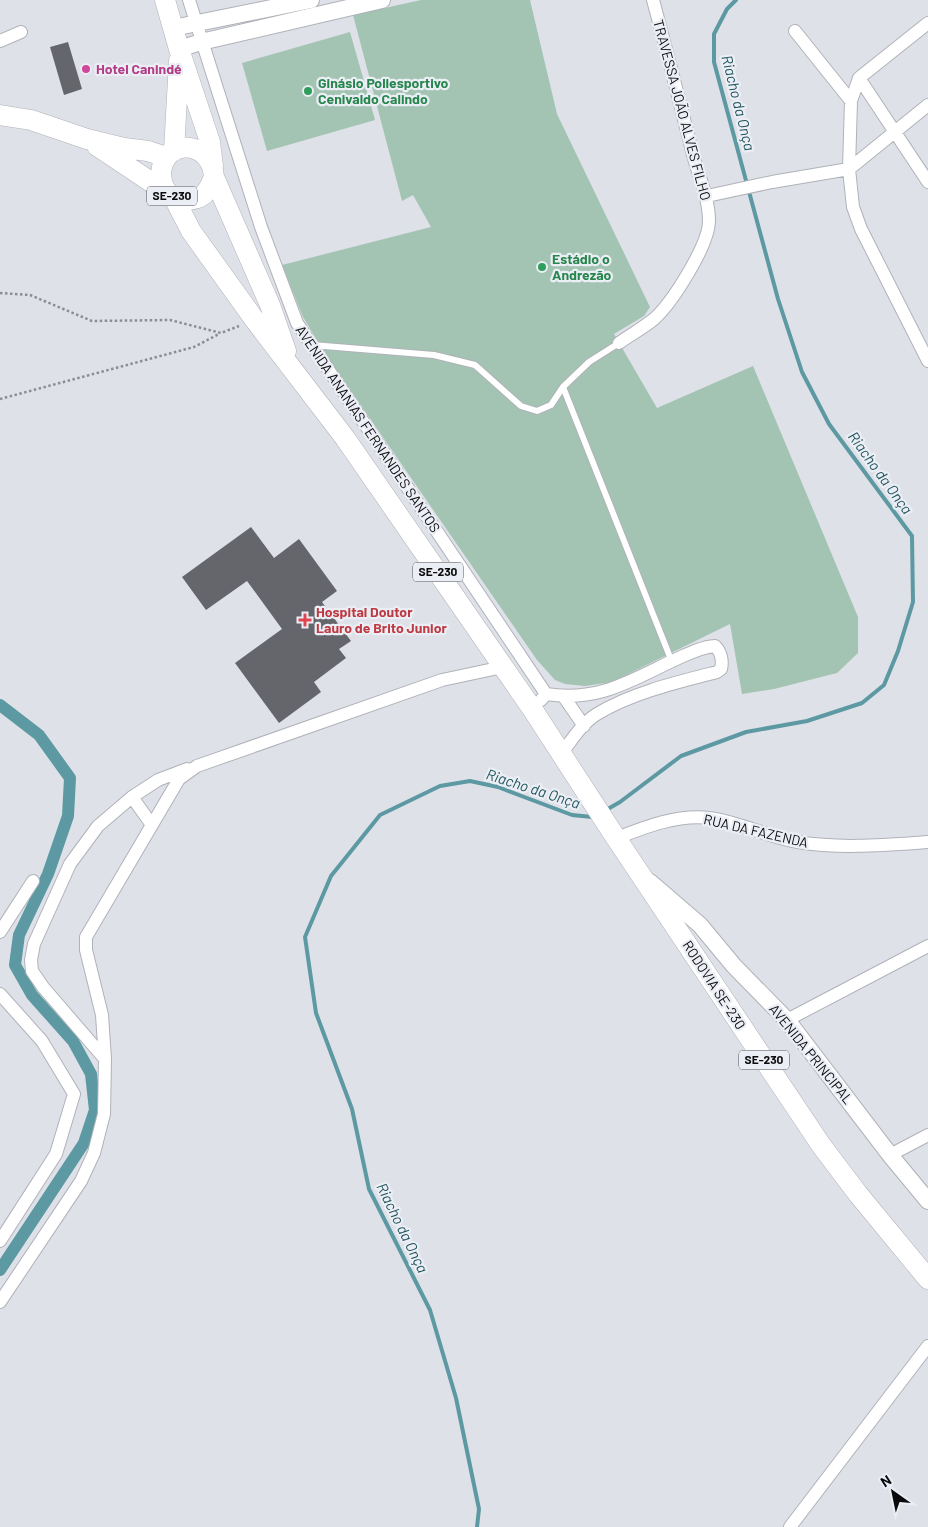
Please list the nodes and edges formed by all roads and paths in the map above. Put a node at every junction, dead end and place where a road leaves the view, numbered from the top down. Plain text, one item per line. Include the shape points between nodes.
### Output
1 (165, 0) edge
2 (189, 0) edge
3 (311, 0) edge
4 (382, 0) edge
5 (653, 0) edge
6 (265, 12) edge
7 (928, 24) edge
8 (196, 25) junction
9 (173, 28) junction
10 (795, 31) dead end
11 (21, 32) dead end
12 (0, 41) edge
13 (201, 42) junction
14 (179, 49) junction
15 (859, 78) junction
16 (851, 101) junction
17 (928, 105) edge
18 (177, 107) junction
19 (0, 115) edge
20 (895, 131) junction
21 (87, 139) junction
22 (124, 148) junction
23 (170, 154) junction
24 (849, 169) junction
25 (213, 172) junction
26 (928, 182) edge
27 (172, 196) junction
28 (707, 196) junction
29 (0, 293) edge
30 (254, 319) junction
31 (287, 324) junction
32 (221, 333) junction
33 (619, 343) joint
34 (310, 345) junction
35 (928, 361) edge
36 (292, 367) junction
37 (563, 387) junction
38 (0, 399) edge
39 (672, 662) junction
40 (503, 667) junction
41 (546, 694) junction
42 (564, 697) junction
43 (533, 710) junction
44 (584, 726) junction
45 (561, 754) junction
46 (197, 766) junction
47 (132, 797) junction
48 (152, 825) junction
49 (614, 835) junction
50 (928, 842) edge
51 (640, 874) junction
52 (33, 882) dead end
53 (0, 932) edge
54 (928, 946) edge
55 (0, 994) edge
56 (787, 1020) junction
57 (105, 1059) junction
58 (928, 1135) edge
59 (890, 1155) junction
60 (927, 1197) edge
61 (0, 1241) edge
62 (928, 1279) edge
63 (0, 1302) edge
64 (928, 1346) edge
65 (790, 1527) edge

1 - 9 main road
2 - 8 street, AVENIDA ANANIAS FERNANDES SANTOS
3 - 6 street
4 - 6 street
5 - 28 street, TRAVESSA JOÃO ALVES FILHO via 695,163
6 - 8 street
6 - 13 street
7 - 15 street
8 - 9 street
8 - 13 street, AVENIDA ANANIAS FERNANDES SANTOS
9 - 14 main road
10 - 16 street
11 - 12 street
13 - 14 street
13 - 31 street, AVENIDA ANANIAS FERNANDES SANTOS
14 - 18 main road
14 - 25 main road via 210,142
15 - 16 street
15 - 20 street
16 - 24 street
17 - 20 street
18 - 22 main road, SE-230 via 160,136
18 - 23 main road
19 - 21 main road, SE-230 via 31,120
20 - 24 street
20 - 26 street
21 - 22 main road, SE-230
21 - 27 main road, SE-230
22 - 23 main road, SE-230
23 - 25 main road, SE-230 via 181,148 198,149 210,160
23 - 27 main road, SE-230 via 162,164 161,180
24 - 28 street
24 - 35 street via 853,207 861,229
25 - 27 main road, SE-230 via 203,196 189,201
25 - 31 main road, SE-230 via 270,305
27 - 30 main road, SE-230 via 191,231
28 - 33 street, TRAVESSA JOÃO ALVES FILHO via 709,222 698,256 654,319
29 - 32 path via 30,295 92,321 170,320
30 - 32 path
30 - 36 main road, SE-230
31 - 34 street, AVENIDA ANANIAS FERNANDES SANTOS
31 - 36 main road, SE-230
32 - 38 path via 194,347
33 - 37 lane, TRAVESSA JOÃO ALVES FILHO via 589,362
34 - 37 lane, TRAVESSA JOÃO ALVES FILHO via 434,354 475,365 521,406 537,411 551,405
34 - 41 street, AVENIDA ANANIAS FERNANDES SANTOS
36 - 40 main road, SE-230 via 345,438
37 - 39 lane
39 - 42 street via 598,694
39 - 44 street via 716,646 722,669 628,699 596,714
40 - 43 main road, SE-230
40 - 46 street via 442,680
41 - 42 street
41 - 43 street
42 - 44 street
43 - 45 main road, SE-230
44 - 45 street
45 - 49 main road, SE-230
46 - 47 street via 158,780
46 - 48 street via 179,779
47 - 48 street
47 - 57 street via 98,826 70,864 34,944 31,960 32,970 43,987
48 - 57 street via 86,937 86,950 102,1015
49 - 50 street, RUA DA FAZENDA via 688,817 710,818 797,842 836,846
49 - 51 main road, RODOVIA SE-230 / SE-230
51 - 56 street, AVENIDA PRINCIPAL via 700,925 734,966
51 - 62 main road, RODOVIA SE-230 / SE-230 via 822,1145
52 - 53 street
54 - 56 street
55 - 61 street via 42,1041 74,1094 56,1154
56 - 59 street, AVENIDA PRINCIPAL
57 - 63 street via 104,1114 94,1153 81,1181
58 - 59 street
59 - 60 street, AVENIDA PRINCIPAL
64 - 65 street

